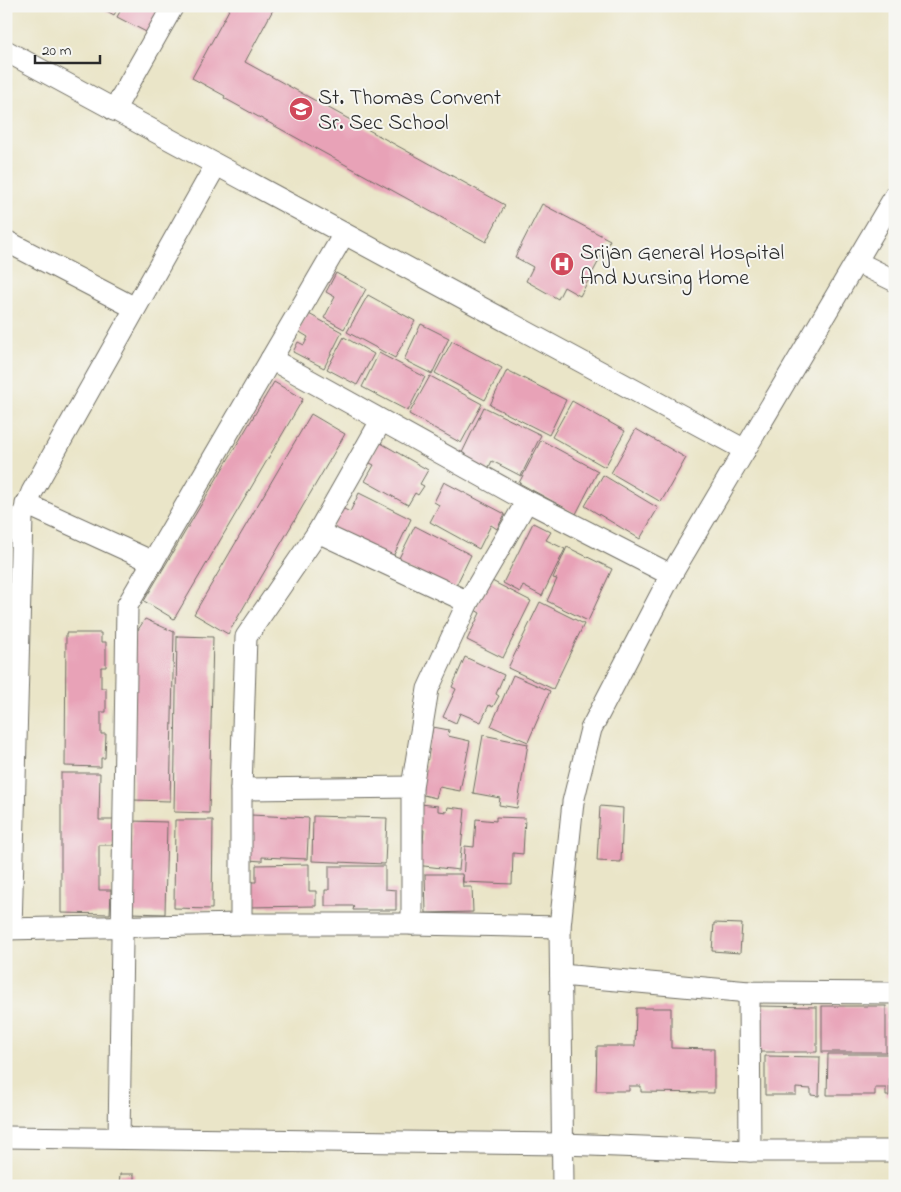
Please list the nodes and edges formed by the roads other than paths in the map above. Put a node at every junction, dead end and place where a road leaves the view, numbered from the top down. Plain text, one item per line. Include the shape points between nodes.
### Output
1 (173, 6) edge
2 (6, 51) edge
3 (114, 110) junction
4 (216, 165) junction
5 (895, 196) edge
6 (344, 234) junction
7 (6, 241) edge
8 (856, 262) junction
9 (895, 281) edge
10 (135, 308) junction
11 (271, 359) junction
12 (380, 421) junction
13 (745, 450) junction
14 (527, 502) junction
15 (26, 504) junction
16 (318, 532) junction
17 (153, 562) junction
18 (671, 575) junction
19 (468, 602) junction
20 (12, 666) edge
21 (10, 778) edge
22 (412, 787) junction
23 (241, 789) junction
24 (241, 924) junction
25 (412, 924) junction
26 (121, 927) junction
27 (560, 927) junction
28 (8, 929) edge
29 (561, 975) junction
30 (749, 992) junction
31 (895, 993) edge
32 (6, 1137) edge
33 (119, 1138) junction
34 (563, 1144) junction
35 (750, 1151) junction
36 (895, 1151) edge
37 (563, 1186) edge

1 - 3 street
2 - 3 street
3 - 4 street
4 - 6 street
4 - 10 street
5 - 8 street
6 - 11 street
6 - 13 street
7 - 10 street
8 - 9 street
8 - 13 street
10 - 15 street
11 - 12 street
11 - 17 street
12 - 14 street
12 - 16 street
13 - 18 street
14 - 18 street
14 - 19 street
15 - 17 street
15 - 20 street via 20,528
16 - 19 street
16 - 23 street via 246,637
17 - 26 street via 127,606
18 - 27 street via 591,729 573,802
19 - 22 street via 428,689
20 - 21 street
21 - 28 street
22 - 23 street
22 - 25 street
23 - 24 street
24 - 25 street
24 - 26 street
25 - 27 street
26 - 28 street
26 - 33 street
27 - 29 street
29 - 30 street
29 - 34 street
30 - 31 street
30 - 35 street
32 - 33 street
33 - 34 street
34 - 35 street
34 - 37 street
35 - 36 street

